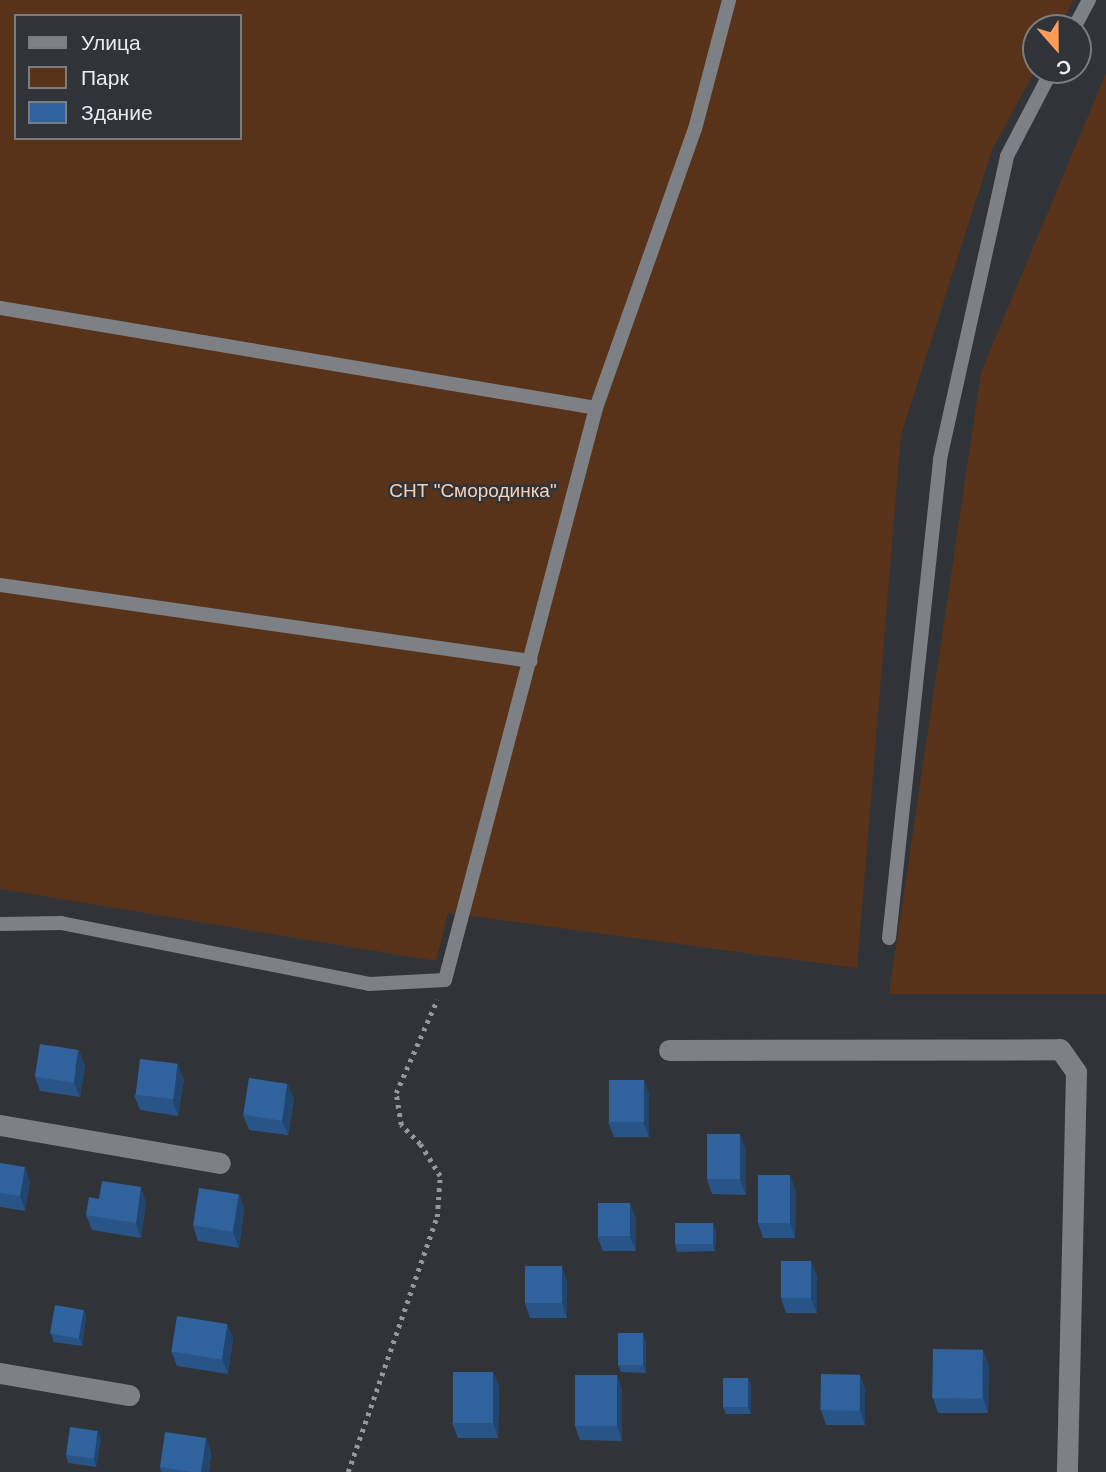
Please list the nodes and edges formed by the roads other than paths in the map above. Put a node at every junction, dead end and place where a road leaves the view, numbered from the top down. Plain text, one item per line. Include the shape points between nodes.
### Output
1 (729, 0) edge
2 (1045, 84) edge
3 (0, 308) edge
4 (596, 408) junction
5 (0, 585) edge
6 (531, 661) junction
7 (0, 925) edge
8 (889, 938) dead end
9 (669, 1050) dead end
10 (0, 1125) edge
11 (220, 1163) dead end
12 (0, 1373) edge
13 (129, 1395) dead end
14 (1067, 1472) edge

1 - 4 lane via 695,129
2 - 8 lane via 1007,156 940,459
3 - 4 lane
4 - 6 lane
5 - 6 lane
6 - 7 lane via 445,980 369,984 61,923
9 - 14 street via 1060,1049 1076,1072
10 - 11 street
12 - 13 street

